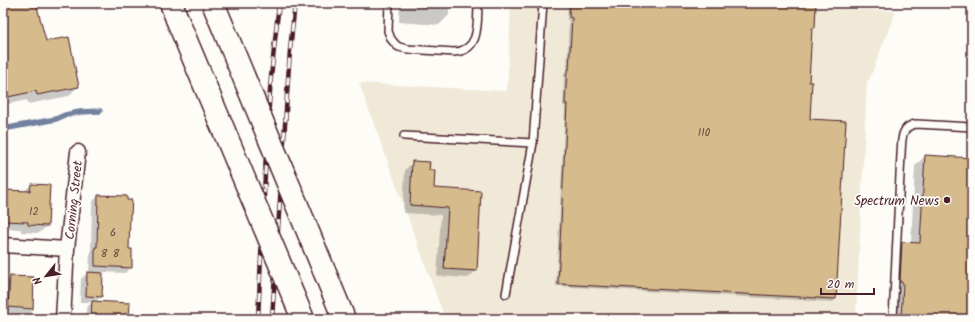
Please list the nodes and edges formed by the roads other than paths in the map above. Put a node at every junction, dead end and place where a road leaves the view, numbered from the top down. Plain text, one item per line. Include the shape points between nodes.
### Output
1 (212, 3) edge
2 (389, 3) edge
3 (478, 3) edge
4 (543, 3) edge
5 (174, 11) edge
6 (972, 127) edge
7 (404, 136) dead end
8 (533, 143) junction
9 (78, 152) dead end
10 (3, 245) edge
11 (67, 249) junction
12 (506, 294) dead end
13 (63, 319) edge
14 (303, 319) edge
15 (344, 319) edge
16 (893, 319) edge

1 - 15 highway, bridge
2 - 3 lane via 388,31 396,45 408,49 454,52 466,49 474,40
4 - 8 lane
5 - 14 highway, bridge
6 - 16 lane via 916,124 909,126 904,132
7 - 8 lane
8 - 12 lane
9 - 11 street, Corning Street
10 - 11 street
11 - 13 street, Corning Street

